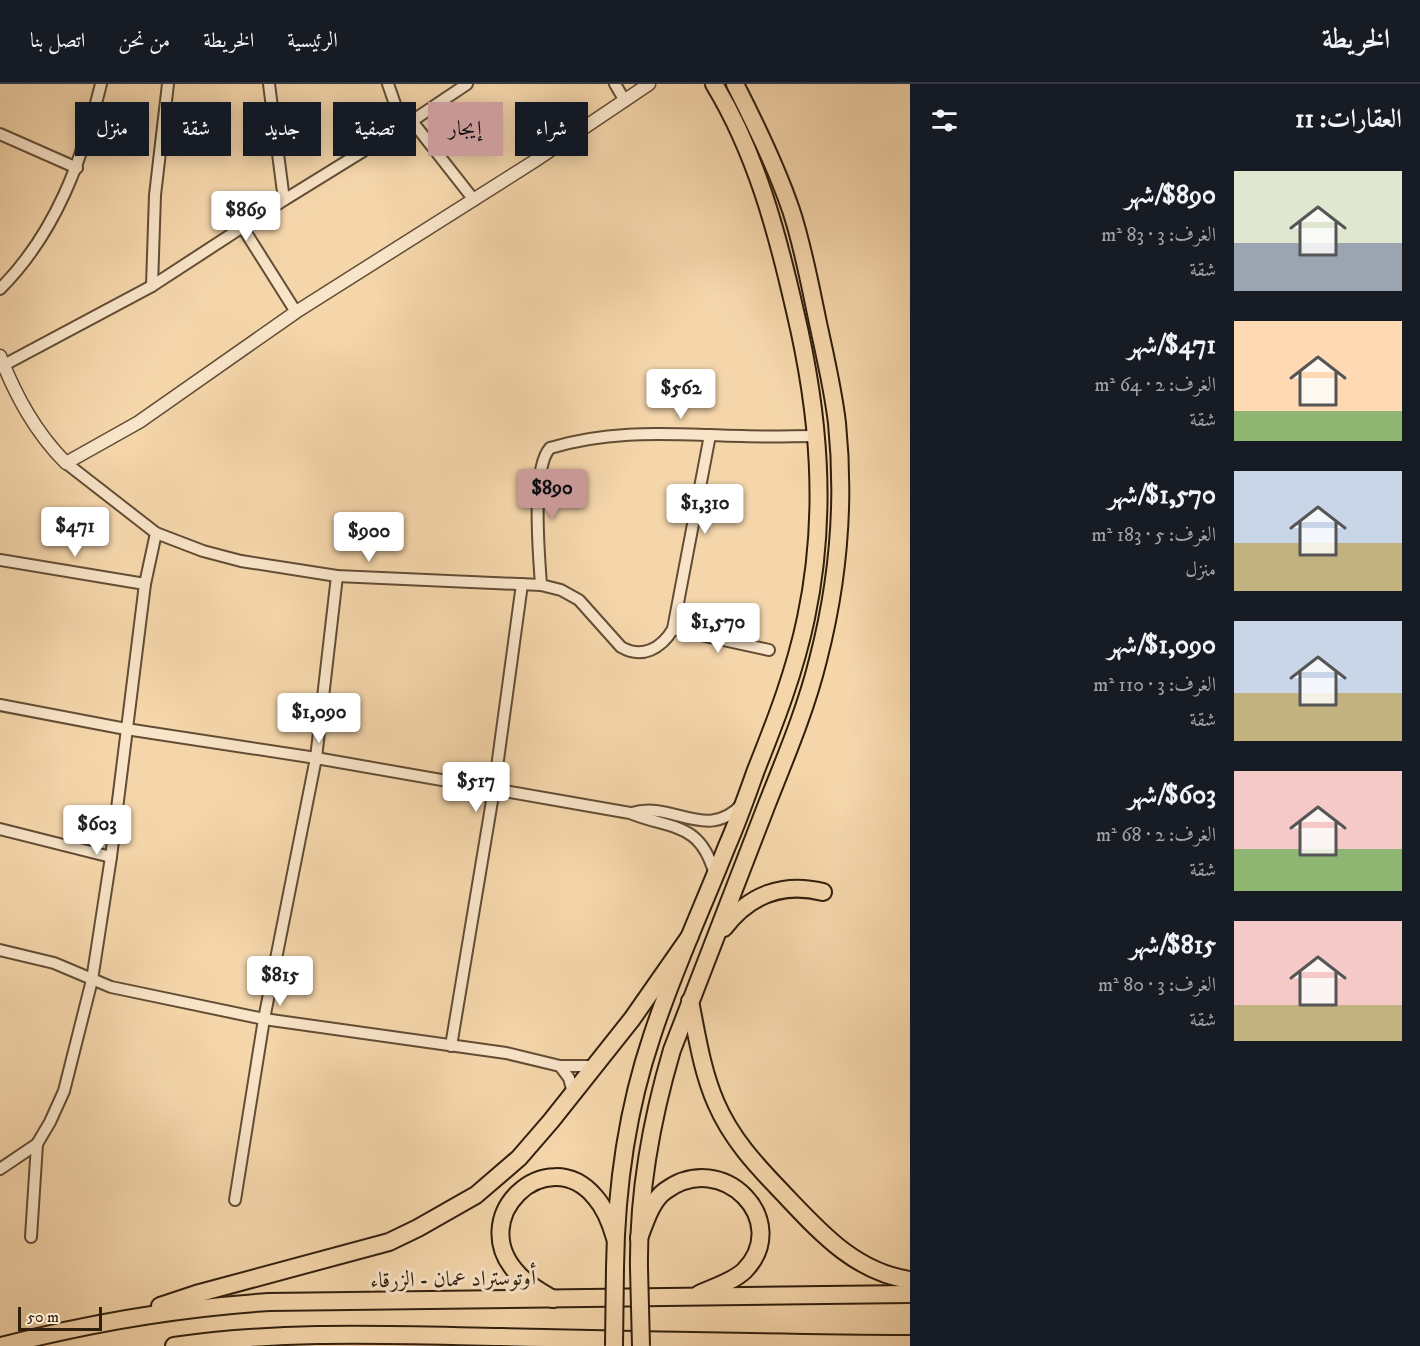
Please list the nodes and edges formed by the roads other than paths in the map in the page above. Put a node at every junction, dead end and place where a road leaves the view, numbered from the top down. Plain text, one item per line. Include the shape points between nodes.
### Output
1 (101, 84) edge
2 (168, 84) edge
3 (269, 84) edge
4 (388, 84) edge
5 (467, 84) edge
6 (615, 84) edge
7 (649, 84) edge
8 (714, 84) edge
9 (735, 84) edge
10 (625, 101) junction
11 (397, 102) edge
12 (416, 118) edge
13 (0, 134) edge
14 (416, 134) edge
15 (355, 156) edge
16 (77, 168) junction
17 (284, 200) junction
18 (474, 200) junction
19 (791, 210) junction
20 (772, 217) junction
21 (243, 228) junction
22 (152, 286) junction
23 (0, 289) edge
24 (296, 312) junction
25 (2, 361) edge
26 (710, 435) junction
27 (818, 435) junction
28 (66, 463) junction
29 (156, 533) junction
30 (0, 560) edge
31 (338, 576) junction
32 (145, 584) junction
33 (522, 584) junction
34 (541, 585) junction
35 (673, 629) junction
36 (769, 650) dead end
37 (0, 705) edge
38 (126, 729) junction
39 (316, 758) junction
40 (494, 789) junction
41 (744, 801) junction
42 (632, 813) junction
43 (0, 829) edge
44 (729, 843) junction
45 (750, 852) junction
46 (111, 857) junction
47 (715, 875) junction
48 (824, 892) dead end
49 (690, 936) junction
50 (712, 943) junction
51 (0, 950) edge
52 (92, 980) junction
53 (690, 1002) junction
54 (264, 1019) junction
55 (451, 1046) junction
56 (561, 1066) junction
57 (594, 1066) junction
58 (573, 1093) junction
59 (37, 1144) junction
60 (0, 1169) edge
61 (235, 1200) dead end
62 (31, 1237) dead end
63 (615, 1238) junction
64 (639, 1238) junction
65 (910, 1280) edge
66 (910, 1294) edge
67 (690, 1298) junction
68 (554, 1299) junction
69 (122, 1319) junction
70 (558, 1342) edge
71 (716, 1344) edge
72 (910, 1344) edge
73 (1, 1346) edge
74 (174, 1346) edge
75 (614, 1346) edge
76 (641, 1346) edge

1 - 16 street
2 - 22 street via 155,195
3 - 17 street
4 - 11 street
5 - 12 street
6 - 10 street
7 - 10 street
8 - 20 main road via 741,135
9 - 19 main road
10 - 18 street
13 - 16 street
14 - 18 street
15 - 17 street
16 - 23 street via 50,225 27,260
17 - 21 street
18 - 24 street
19 - 20 main road
19 - 45 main road via 830,376 838,447 840,519 834,578 818,661
20 - 27 main road via 808,370
21 - 22 street
21 - 24 street
22 - 25 street
24 - 28 street via 139,422
25 - 28 street via 39,433
26 - 27 street
26 - 34 street via 610,435 550,448 542,460 538,513
26 - 35 street
27 - 41 main road via 819,526 807,616 783,704
28 - 29 street
29 - 31 street via 241,561
29 - 32 street
30 - 32 street
31 - 33 street
31 - 39 street
32 - 38 street
33 - 34 street
33 - 40 street
34 - 35 street via 579,600 613,640 629,651 658,647
35 - 36 street
37 - 38 street
38 - 39 street
38 - 46 street
39 - 40 street
39 - 54 street
40 - 42 street
40 - 55 street
41 - 42 street via 730,815 711,821 651,811
41 - 44 main road
42 - 47 street via 694,836 708,854
43 - 46 street
44 - 45 main road
44 - 47 main road
45 - 50 main road
46 - 52 street
47 - 49 main road
48 - 50 main road via 791,888 766,894 740,910
49 - 57 main road
49 - 63 main road via 652,1035 636,1093 623,1160
50 - 53 main road
51 - 52 street via 54,963
52 - 54 street
52 - 59 street via 64,1090
53 - 64 main road via 660,1088
53 - 65 main road via 707,1082 744,1152 845,1254 894,1278
54 - 55 street
54 - 61 street
55 - 56 street
56 - 57 street
56 - 58 street
57 - 58 main road
58 - 69 main road via 503,1172 476,1195 418,1228 389,1242 196,1294
59 - 60 street
59 - 62 street
63 - 68 main road via 595,1196 576,1183 556,1177 519,1191 504,1212 500,1226 506,1258 518,1275
63 - 75 main road, bridge
64 - 67 main road via 664,1191 680,1183 714,1179 744,1194 759,1224 754,1257 731,1281
64 - 76 main road, bridge
66 - 67 main road, أوتوستراد عمان - الزرقاء
67 - 68 main road, أوتوستراد عمان - الزرقاء
68 - 69 main road, أوتوستراد عمان - الزرقاء via 269,1302
69 - 73 main road, أوتوستراد عمان - الزرقاء
70 - 71 main road
70 - 74 main road via 314,1335
71 - 72 main road

